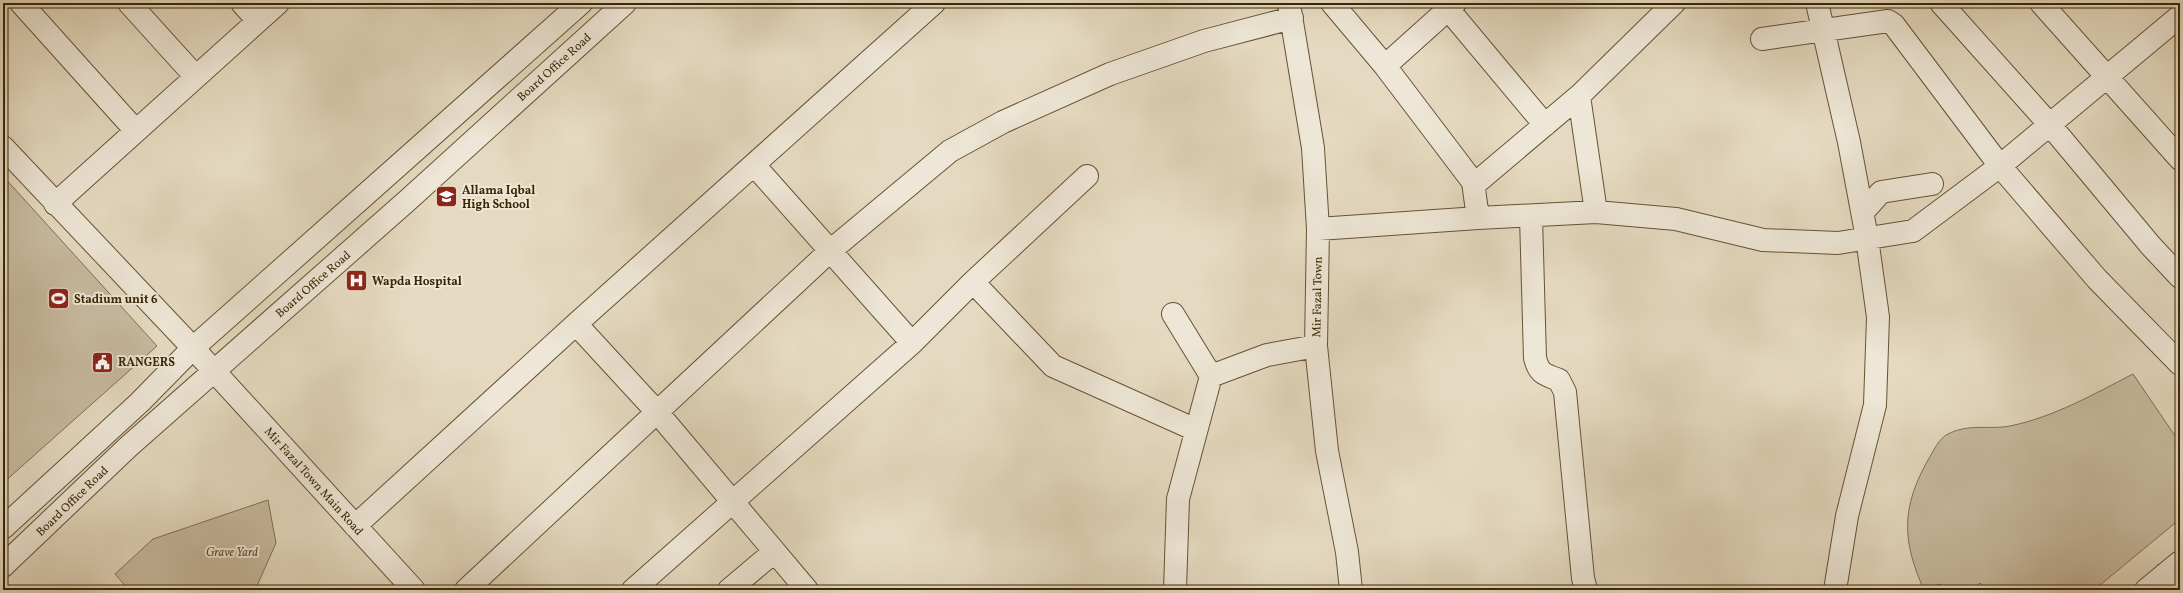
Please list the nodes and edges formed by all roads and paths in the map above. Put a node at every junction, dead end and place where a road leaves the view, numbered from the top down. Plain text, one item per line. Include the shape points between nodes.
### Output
1 (21, 3) edge
2 (129, 3) edge
3 (242, 3) edge
4 (278, 3) edge
5 (581, 3) edge
6 (624, 3) edge
7 (934, 3) edge
8 (1332, 3) edge
9 (1674, 3) edge
10 (1817, 3) edge
11 (1941, 3) edge
12 (2041, 3) edge
13 (2173, 3) edge
14 (1449, 5) edge
15 (1291, 10) edge
16 (2180, 11) edge
17 (2180, 16) edge
18 (258, 21) junction
19 (1823, 31) junction
20 (1762, 39) dead end
21 (1385, 66) junction
22 (2105, 76) junction
23 (196, 77) junction
24 (1579, 96) junction
25 (1545, 124) junction
26 (2050, 125) junction
27 (136, 131) junction
28 (3, 147) edge
29 (2180, 159) edge
30 (754, 165) junction
31 (2000, 166) junction
32 (1087, 176) dead end
33 (1473, 182) junction
34 (1932, 184) dead end
35 (55, 204) junction
36 (1596, 212) junction
37 (1863, 212) junction
38 (1531, 217) junction
39 (1478, 218) junction
40 (1318, 229) junction
41 (1867, 238) junction
42 (830, 251) junction
43 (2180, 277) edge
44 (973, 282) junction
45 (1173, 314) dead end
46 (576, 324) junction
47 (912, 343) junction
48 (1316, 346) junction
49 (193, 348) junction
50 (2180, 364) edge
51 (214, 371) junction
52 (1211, 376) junction
53 (657, 412) junction
54 (1196, 430) junction
55 (731, 501) junction
56 (355, 526) junction
57 (3, 528) edge
58 (774, 552) junction
59 (3, 566) edge
60 (2173, 568) edge
61 (414, 590) edge
62 (466, 590) edge
63 (633, 590) edge
64 (729, 590) edge
65 (806, 590) edge
66 (1175, 590) edge
67 (1351, 590) edge
68 (1586, 590) edge
69 (1835, 590) edge
70 (2146, 590) edge
71 (2180, 590) edge

1 - 27 street
2 - 23 street
3 - 18 street
4 - 18 street
5 - 49 street
6 - 51 street, Board Office Road via 408,200
7 - 30 street
8 - 21 street
9 - 24 street
10 - 19 street
11 - 26 street
12 - 22 street
13 - 16 street
14 - 21 street
14 - 25 street
15 - 40 street, Mir Fazal Town via 1313,148
15 - 42 street via 1110,74 1003,122 950,151
17 - 22 street
18 - 23 street
19 - 20 street
19 - 31 street via 1888,21 1894,25
19 - 37 street via 1850,142
21 - 33 street
22 - 26 street
22 - 29 street
23 - 27 street
24 - 25 street
24 - 36 street
25 - 33 street via 1479,182
26 - 31 street
26 - 43 street
27 - 35 street
28 - 35 street, Mir Fazal Town Main Road
30 - 42 street
30 - 46 street
31 - 41 street via 1913,231
31 - 50 street via 2097,279
32 - 44 street
33 - 39 street
34 - 37 street via 1880,192
35 - 49 street, Mir Fazal Town Main Road
36 - 38 street
36 - 41 street via 1676,219 1763,240 1838,243
37 - 41 street
38 - 39 street
38 - 68 street via 1535,358 1538,370 1559,380 1565,392
39 - 40 street
40 - 48 street, Mir Fazal Town
41 - 69 street via 1878,317 1875,405 1846,516
42 - 47 street
42 - 53 street
44 - 47 street
44 - 54 street via 1054,366
45 - 52 street
46 - 53 street
46 - 56 street
47 - 55 street
48 - 52 street via 1267,355
48 - 67 street, Mir Fazal Town via 1327,451 1347,552
49 - 51 street, Mir Fazal Town Main Road
49 - 57 street via 140,402
51 - 56 street, Mir Fazal Town Main Road
51 - 59 street, Board Office Road via 128,447
52 - 54 street
53 - 55 street
53 - 62 street
54 - 66 street via 1178,499
55 - 58 street
55 - 63 street
56 - 61 street, Mir Fazal Town Main Road
58 - 64 street
58 - 65 street
60 - 70 street
60 - 71 street

